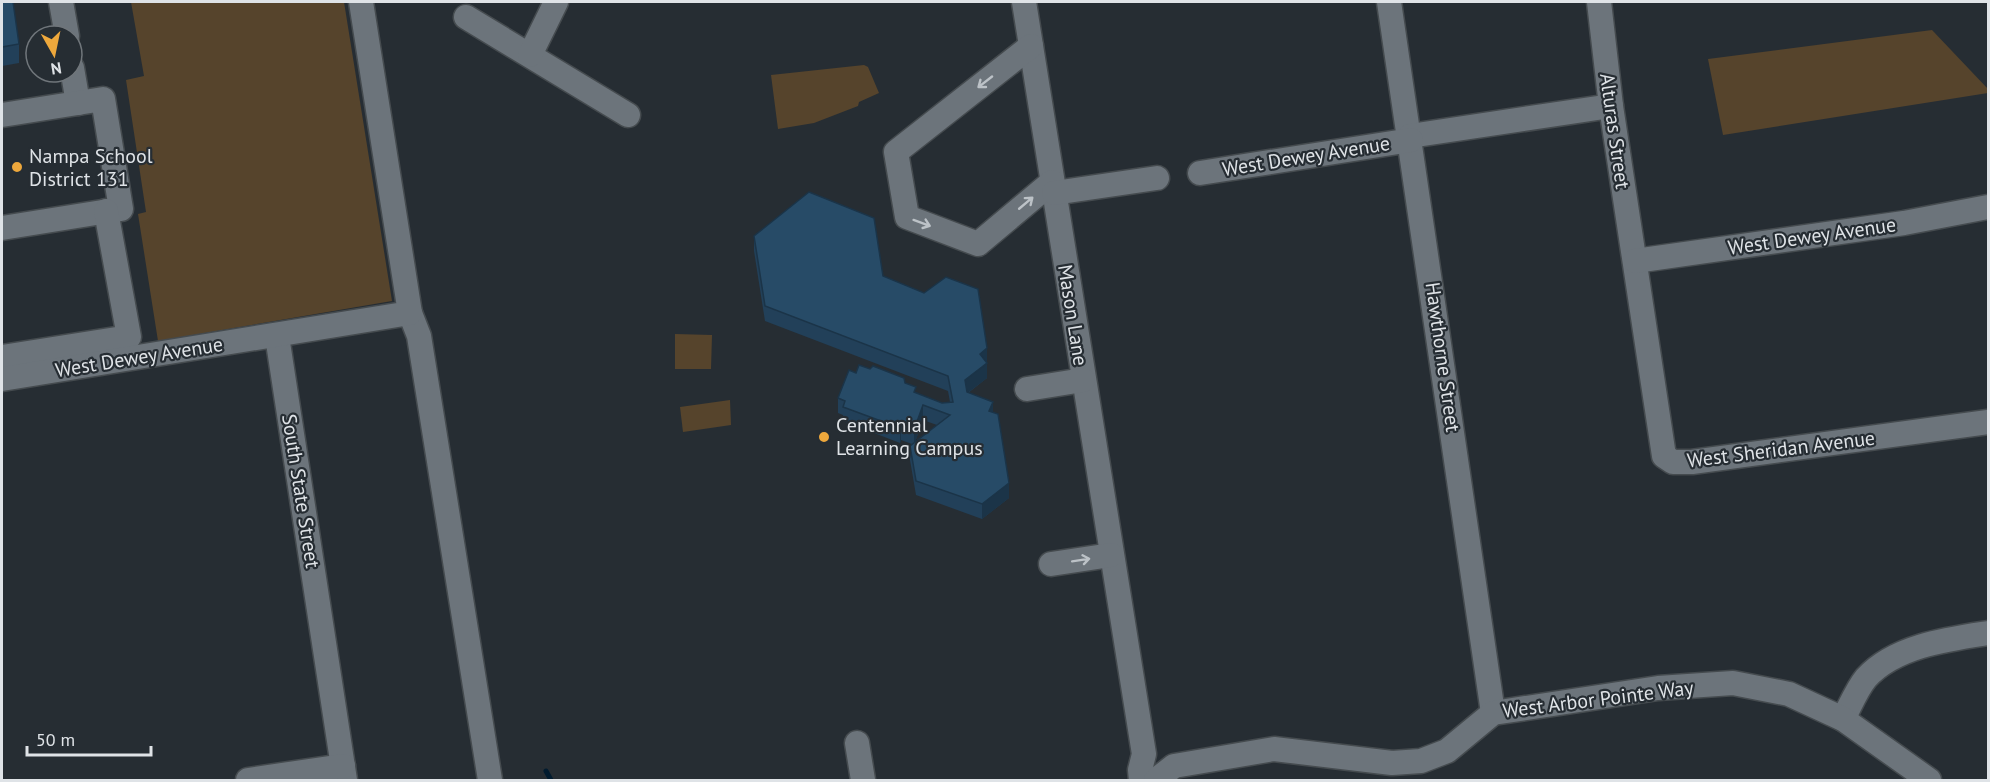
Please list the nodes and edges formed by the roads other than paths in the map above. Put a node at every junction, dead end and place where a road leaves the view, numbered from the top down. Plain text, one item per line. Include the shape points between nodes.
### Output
1 (61, 2) edge
2 (361, 2) edge
3 (556, 2) edge
4 (1024, 2) edge
5 (1389, 2) edge
6 (1599, 2) edge
7 (466, 18) dead end
8 (65, 24) edge
9 (1031, 46) junction
10 (530, 55) junction
11 (75, 84) edge
12 (78, 103) junction
13 (1611, 106) junction
14 (2, 115) edge
15 (628, 115) dead end
16 (1411, 138) junction
17 (1200, 173) dead end
18 (1157, 178) dead end
19 (1053, 187) junction
20 (1989, 207) edge
21 (106, 211) junction
22 (2, 228) edge
23 (1635, 261) junction
24 (410, 313) junction
25 (277, 336) junction
26 (131, 348) junction
27 (2, 357) edge
28 (2, 379) edge
29 (1083, 380) junction
30 (1027, 389) dead end
31 (1989, 422) edge
32 (1111, 555) junction
33 (1051, 564) dead end
34 (1989, 633) edge
35 (1493, 713) junction
36 (1843, 718) junction
37 (857, 743) dead end
38 (344, 773) edge
39 (249, 780) edge
40 (490, 780) edge
41 (863, 780) edge
42 (1141, 780) edge
43 (1156, 780) edge
44 (1929, 780) edge

1 - 8 street
2 - 24 street
3 - 10 street
4 - 9 street, Mason Lane
5 - 16 street, Hawthorne Street
6 - 13 street, Alturas Street
7 - 10 street
9 - 19 street, Mason Lane
9 -> 19 street via 897,152 907,217 978,244
10 - 15 street
11 - 12 street
12 - 14 street
12 - 21 street via 103,99 120,209
13 - 16 street, West Dewey Avenue
13 - 23 street, Alturas Street
16 - 17 street, West Dewey Avenue
16 - 35 street, Hawthorne Street
18 - 19 street
19 - 29 street, Mason Lane
20 - 23 street, West Dewey Avenue
21 - 22 street
21 - 26 street
23 - 31 street, West Sheridan Avenue via 1664,456 1673,462
24 - 25 street
24 - 40 street via 419,336
25 - 26 street, West Dewey Avenue
25 - 38 street, South State Street
26 - 27 street
26 - 28 street, West Dewey Avenue
29 - 30 street
29 - 32 street, Mason Lane
33 -> 32 street
32 - 42 street, Mason Lane via 1144,754
34 - 36 street via 1894,656 1866,678
35 - 36 street, West Arbor Pointe Way via 1658,688 1733,683 1790,694
35 - 43 street, West Arbor Pointe Way via 1447,751 1420,761 1392,763 1274,749 1174,766
36 - 44 street, West Arbor Pointe Way
37 - 41 street
38 - 39 street

